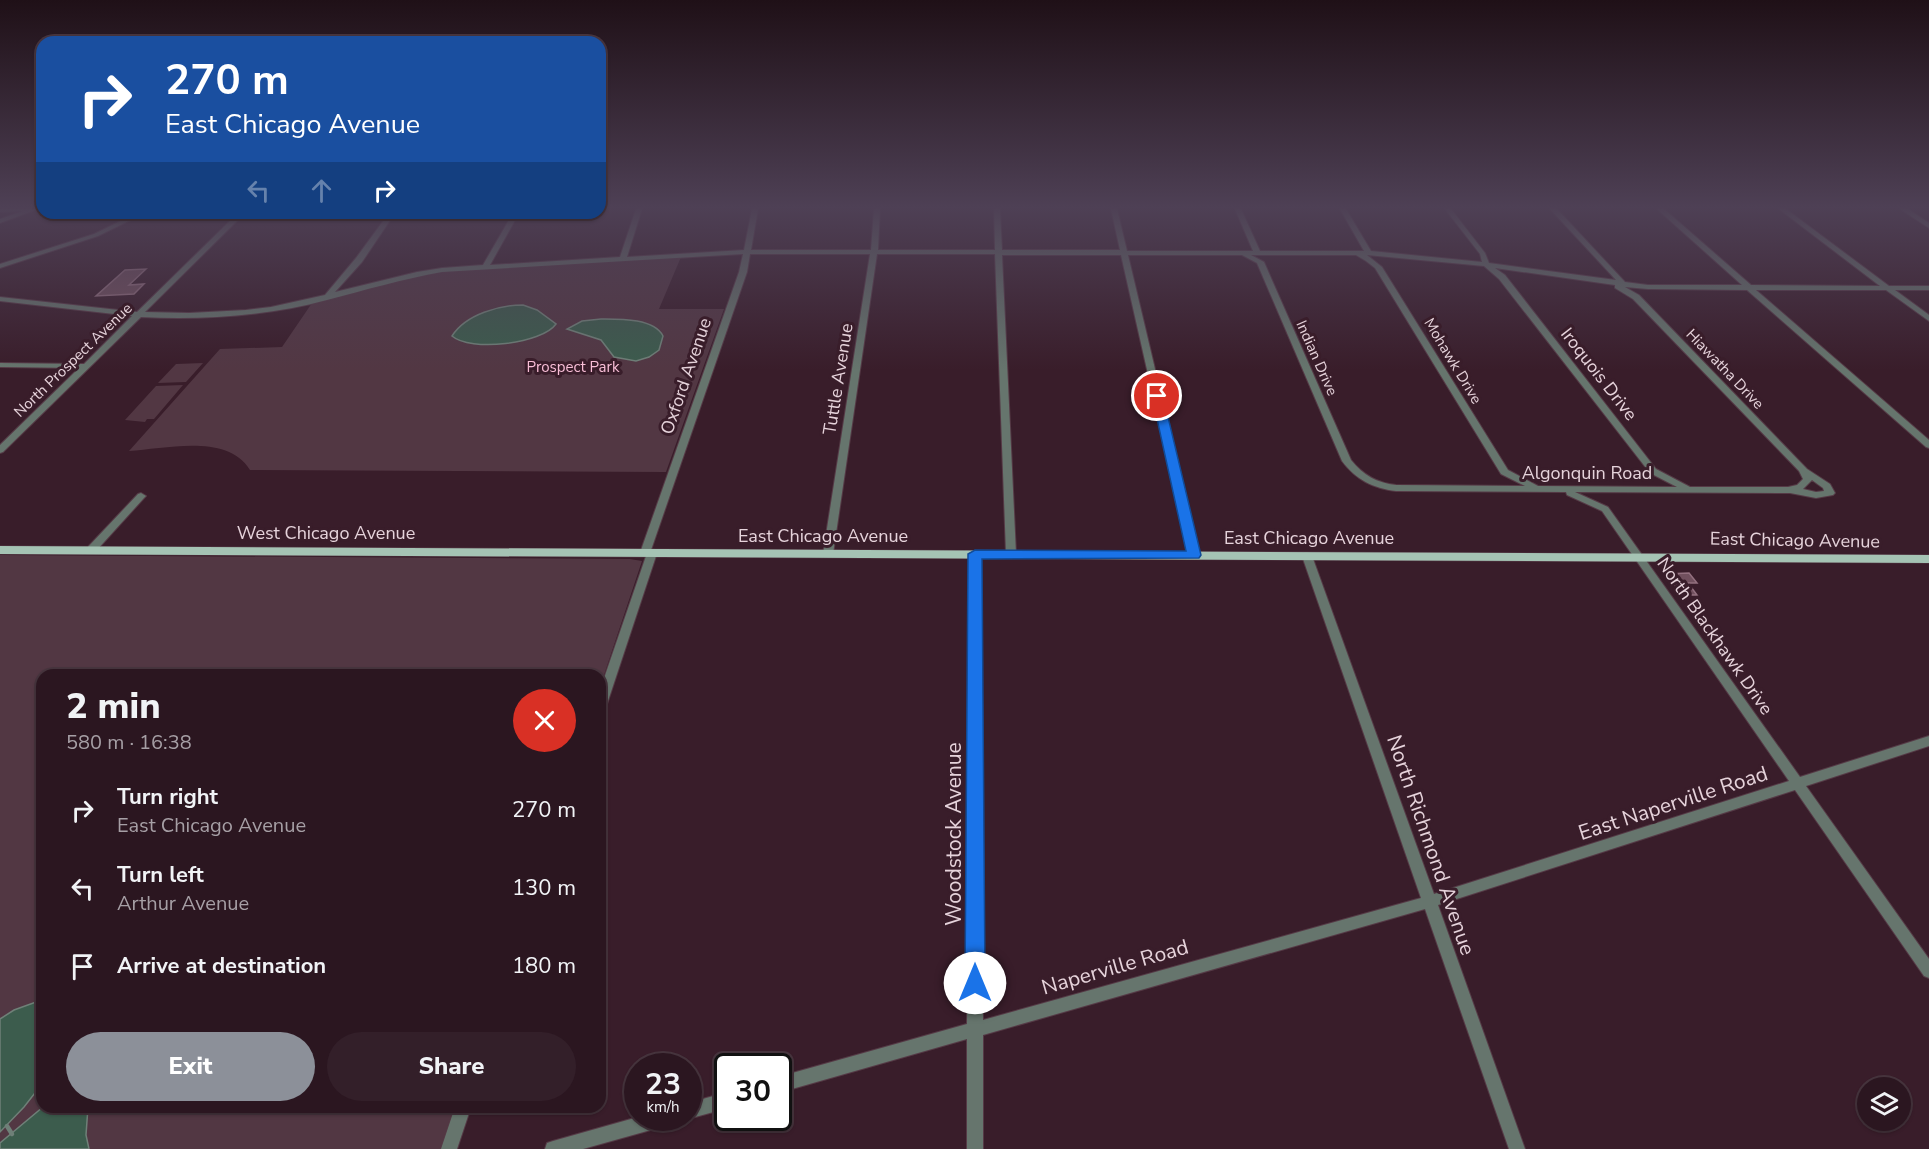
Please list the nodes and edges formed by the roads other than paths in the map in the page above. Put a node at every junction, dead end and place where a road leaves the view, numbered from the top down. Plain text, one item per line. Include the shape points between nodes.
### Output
1 (191, 263) edge
2 (357, 263) edge
3 (488, 263) edge
4 (544, 263) edge
5 (745, 263) edge
6 (872, 263) edge
7 (999, 263) edge
8 (1126, 263) edge
9 (1261, 263) edge
10 (1373, 263) edge
11 (1379, 263) edge
12 (1473, 263) edge
13 (1603, 263) edge
14 (1721, 263) edge
15 (1854, 263) edge
16 (1486, 264) junction
17 (486, 266) junction
18 (1378, 267) junction
19 (1523, 269) junction
20 (1502, 277) junction
21 (1610, 283) junction
22 (1624, 285) junction
23 (1648, 287) junction
24 (1750, 288) junction
25 (1888, 288) junction
26 (1929, 288) edge
27 (1636, 297) junction
28 (326, 298) junction
29 (0, 299) edge
30 (139, 314) junction
31 (1929, 319) edge
32 (0, 365) edge
33 (86, 366) junction
34 (1929, 445) edge
35 (2, 446) edge
36 (1803, 470) junction
37 (1653, 471) junction
38 (1504, 472) junction
39 (1368, 481) joint
40 (1489, 489) junction
41 (1545, 490) junction
42 (1560, 490) junction
43 (1616, 490) junction
44 (1640, 490) junction
45 (1696, 490) junction
46 (1791, 490) junction
47 (141, 496) dead end
48 (1605, 509) junction
49 (0, 550) edge
50 (91, 550) junction
51 (649, 553) junction
52 (828, 554) junction
53 (975, 554) junction
54 (1011, 554) junction
55 (1194, 555) junction
56 (1307, 556) junction
57 (1638, 557) junction
58 (1929, 559) edge
59 (606, 688) edge
60 (1929, 741) edge
61 (1797, 784) junction
62 (1429, 902) junction
63 (1929, 970) edge
64 (975, 1030) junction
65 (792, 1081) edge
66 (461, 1113) edge
67 (624, 1129) edge
68 (449, 1149) edge
69 (553, 1149) edge
70 (975, 1149) edge
71 (1517, 1149) edge

1 - 30 street, North Prospect Avenue
2 - 28 street
3 - 17 street
4 - 17 street
5 - 51 street, Oxford Avenue
6 - 52 street, Tuttle Avenue
7 - 54 street
8 - 55 street
9 - 39 street, Indian Drive via 1347,460
10 - 18 street, Mohawk Drive
11 - 18 street
12 - 16 street
13 - 22 street
14 - 24 street
15 - 25 street
16 - 19 street
16 - 20 street, Iroquois Drive
17 - 28 street via 414,274
18 - 38 street, Mohawk Drive
19 - 20 street via 1504,272
19 - 21 street
20 - 37 street, Iroquois Drive
21 - 22 street
21 - 27 street, Hiawatha Drive
22 - 23 street
23 - 24 street
23 - 27 street
24 - 25 street
24 - 34 street
25 - 26 street
25 - 31 street
27 - 36 street, Hiawatha Drive
28 - 30 street via 247,312
29 - 30 street
30 - 33 street, North Prospect Avenue
32 - 33 street
33 - 35 street, North Prospect Avenue
36 - 46 street, Algonquin Road via 1808,479
36 - 46 street, Hiawatha Drive via 1827,486 1830,493 1816,495
37 - 44 street via 1650,484
37 - 45 street
38 - 40 street via 1498,484
38 - 41 street
39 - 40 street, Algonquin Road via 1396,488
40 - 41 street, Algonquin Road
41 - 42 street, Algonquin Road
42 - 43 street, Algonquin Road
42 - 48 street, North Blackhawk Drive
43 - 44 street, Algonquin Road
43 - 48 street via 1608,494
44 - 45 street, Algonquin Road
45 - 46 street, Algonquin Road
47 - 50 street
48 - 57 street, North Blackhawk Drive
49 - 50 main road, West Chicago Avenue
50 - 51 main road, West Chicago Avenue
51 - 52 main road, East Chicago Avenue
51 - 59 street, Oxford Avenue
52 - 53 main road, East Chicago Avenue
53 - 54 main road, East Chicago Avenue
53 - 64 street, Woodstock Avenue
54 - 55 main road, East Chicago Avenue
55 - 56 main road, East Chicago Avenue
56 - 57 main road, East Chicago Avenue
56 - 62 street, North Richmond Avenue
57 - 58 main road, East Chicago Avenue
57 - 61 street, North Blackhawk Drive
60 - 61 street, East Naperville Road
61 - 62 street, East Naperville Road
61 - 63 street, North Blackhawk Drive
62 - 64 street, Naperville Road
62 - 71 street, North Richmond Avenue
64 - 65 street, Naperville Road
64 - 70 street, Woodstock Avenue
66 - 68 street
67 - 69 street

